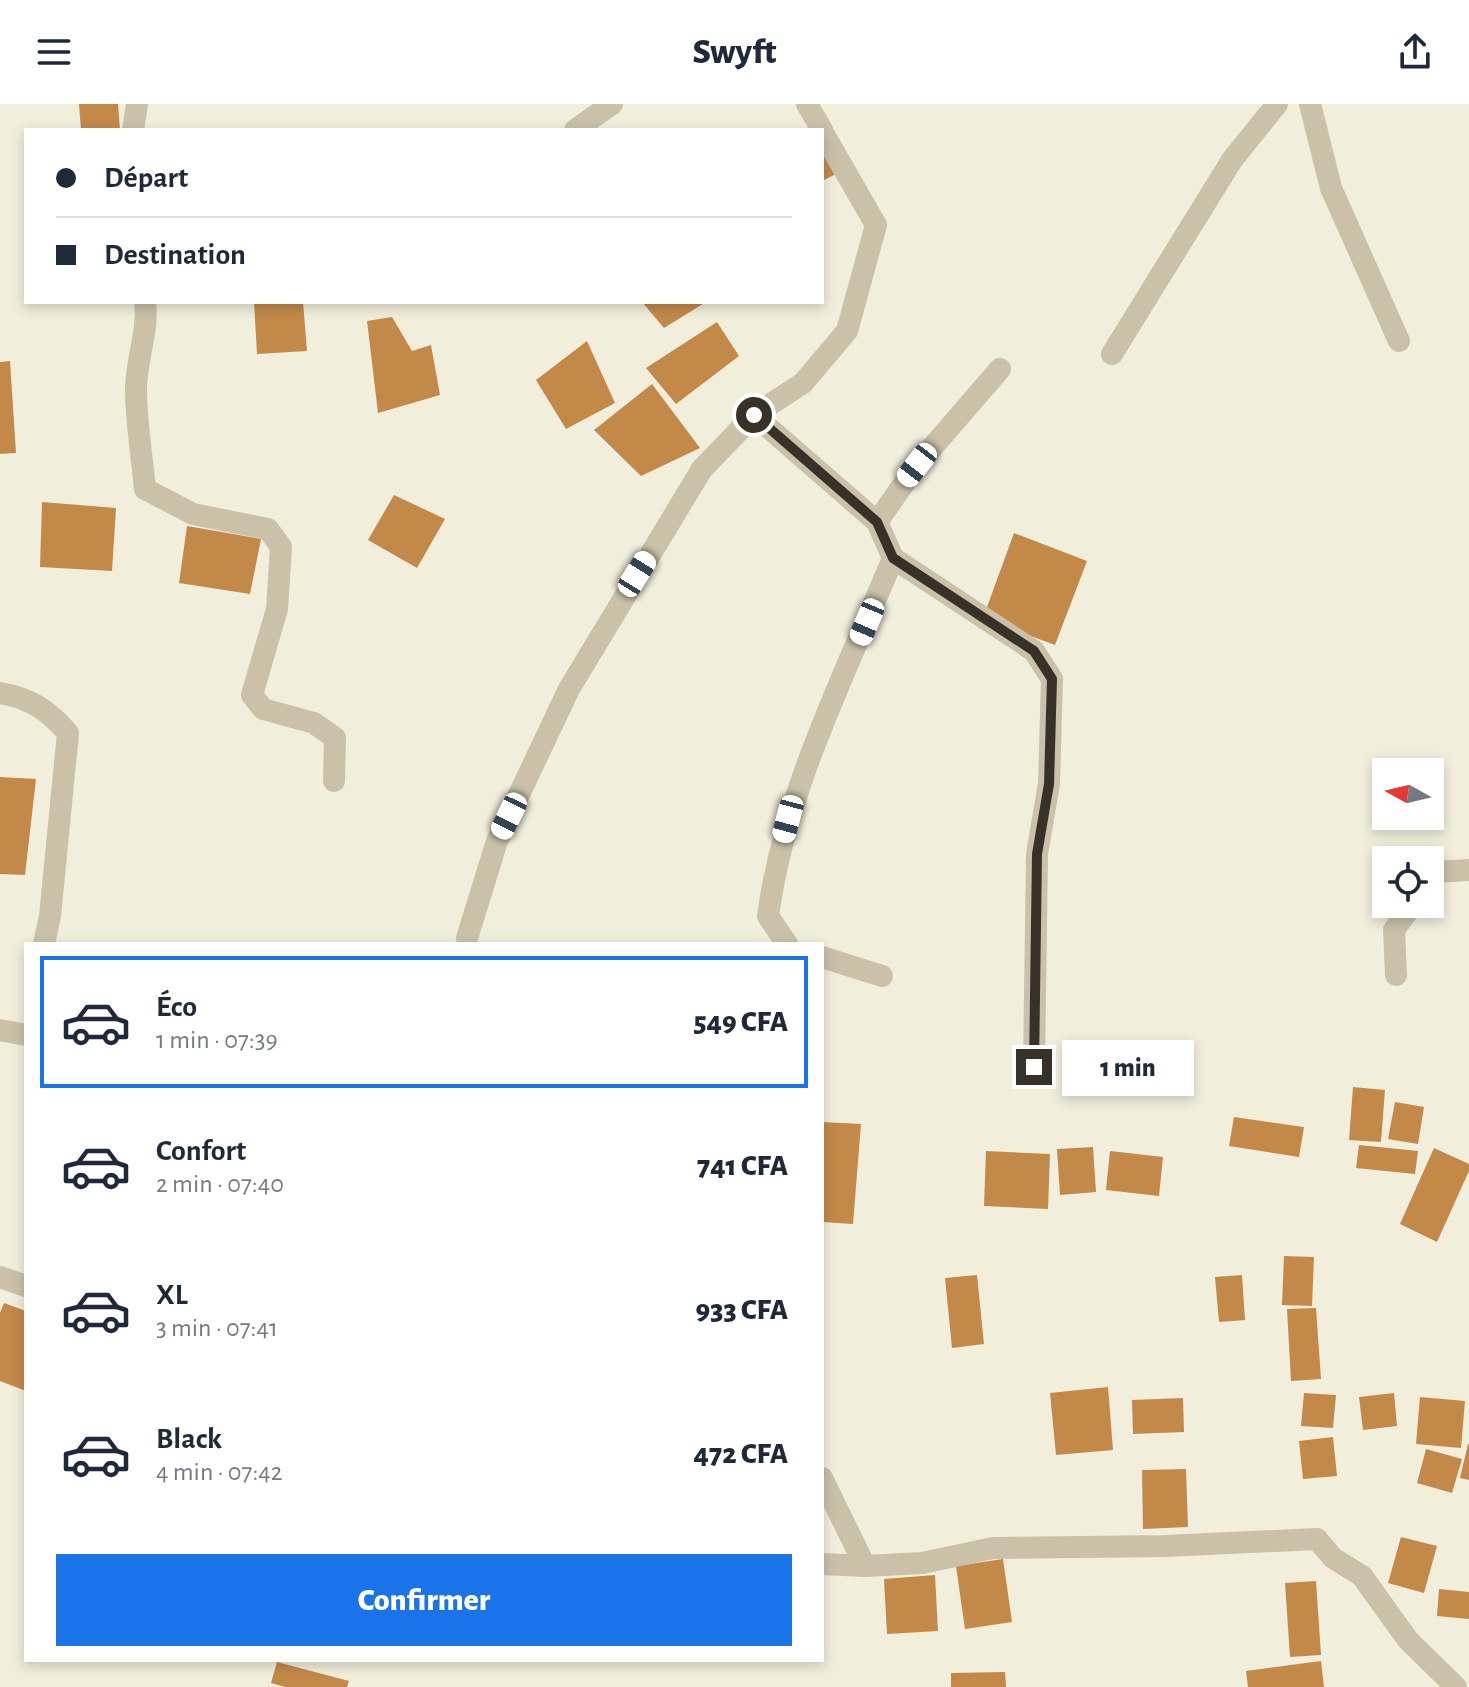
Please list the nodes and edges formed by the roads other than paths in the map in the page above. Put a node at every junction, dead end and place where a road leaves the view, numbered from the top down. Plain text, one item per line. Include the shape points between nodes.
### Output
1 (137, 104) edge
2 (612, 104) edge
3 (807, 104) edge
4 (1277, 104) edge
5 (1310, 104) edge
6 (584, 115) edge
7 (133, 128) edge
8 (821, 128) edge
9 (824, 134) edge
10 (145, 304) edge
11 (1399, 341) dead end
12 (1112, 354) dead end
13 (1000, 369) dead end
14 (754, 415) junction
15 (877, 522) junction
16 (893, 558) junction
17 (0, 693) edge
18 (334, 781) dead end
19 (1469, 870) edge
20 (1444, 872) edge
21 (1403, 918) edge
22 (467, 938) dead end
23 (44, 942) edge
24 (786, 942) edge
25 (824, 958) edge
26 (1396, 975) dead end
27 (882, 976) dead end
28 (0, 1030) edge
29 (24, 1031) edge
30 (1034, 1067) dead end
31 (0, 1277) edge
32 (24, 1285) edge
33 (824, 1482) edge
34 (824, 1564) edge
35 (865, 1566) junction
36 (1456, 1687) edge

1 - 7 street
2 - 6 street
3 - 8 street
4 - 12 street via 1232,160
5 - 11 street via 1331,188
9 - 14 street via 876,225 847,331 803,383
10 - 18 street via 136,391 145,489 193,514 268,529 281,547 277,609 252,695 263,709 314,723 335,738
13 - 15 street via 917,465
14 - 15 street
14 - 22 street via 702,469 569,689 497,841
15 - 16 street
16 - 24 street via 796,791 768,916
16 - 30 street via 1034,651 1052,679 1049,784 1037,854
17 - 23 street via 48,711 68,733
19 - 20 street
21 - 26 street via 1394,930
25 - 27 street
28 - 29 street
31 - 32 street
33 - 35 street
34 - 35 street
35 - 36 street via 922,1563 993,1548 1317,1539 1333,1558 1362,1576 1408,1640

